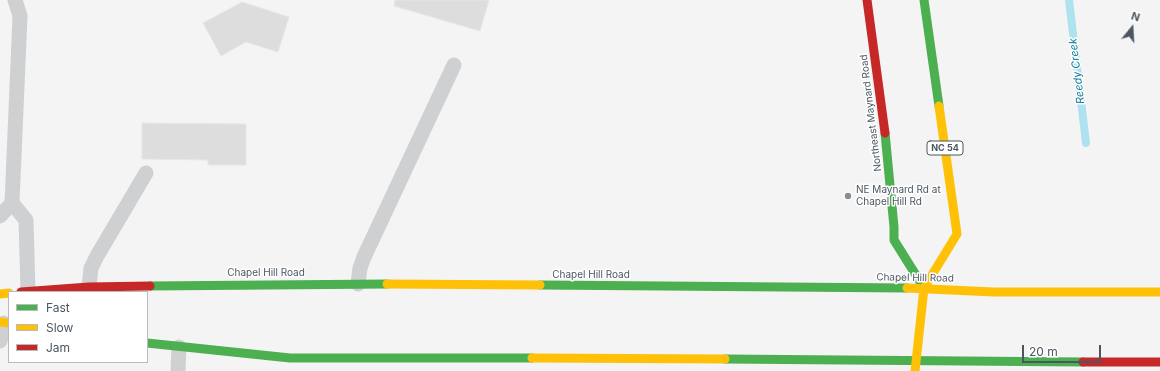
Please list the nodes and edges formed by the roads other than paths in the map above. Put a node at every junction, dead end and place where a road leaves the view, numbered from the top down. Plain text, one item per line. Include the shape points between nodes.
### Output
1 (15, 0) edge
2 (867, 0) edge
3 (924, 0) edge
4 (454, 65) dead end
5 (146, 173) dead end
6 (12, 203) junction
7 (0, 216) edge
8 (358, 284) junction
9 (88, 287) junction
10 (924, 288) junction
11 (28, 291) edge
12 (40, 291) edge
13 (1160, 292) edge
14 (4, 323) edge
15 (0, 340) edge
16 (148, 343) edge
17 (179, 347) junction
18 (915, 359) junction
19 (1160, 362) edge
20 (178, 371) edge
21 (915, 371) edge

1 - 6 lane via 20,16
2 - 10 main road, Northeast Maynard Road via 883,111 894,240
3 - 10 main road, NC 54 via 957,234
4 - 8 lane via 364,257
5 - 9 lane via 97,256 91,268
6 - 7 lane
6 - 11 lane via 26,220
8 - 9 main road, Chapel Hill Road
8 - 10 main road, Chapel Hill Road
9 - 12 main road, Chapel Hill Road
10 - 13 main road, Chapel Hill Road via 1000,292
10 - 18 main road, NC 54
14 - 15 lane
16 - 17 main road
17 - 18 main road via 290,358
17 - 20 lane
18 - 19 main road
18 - 21 main road

